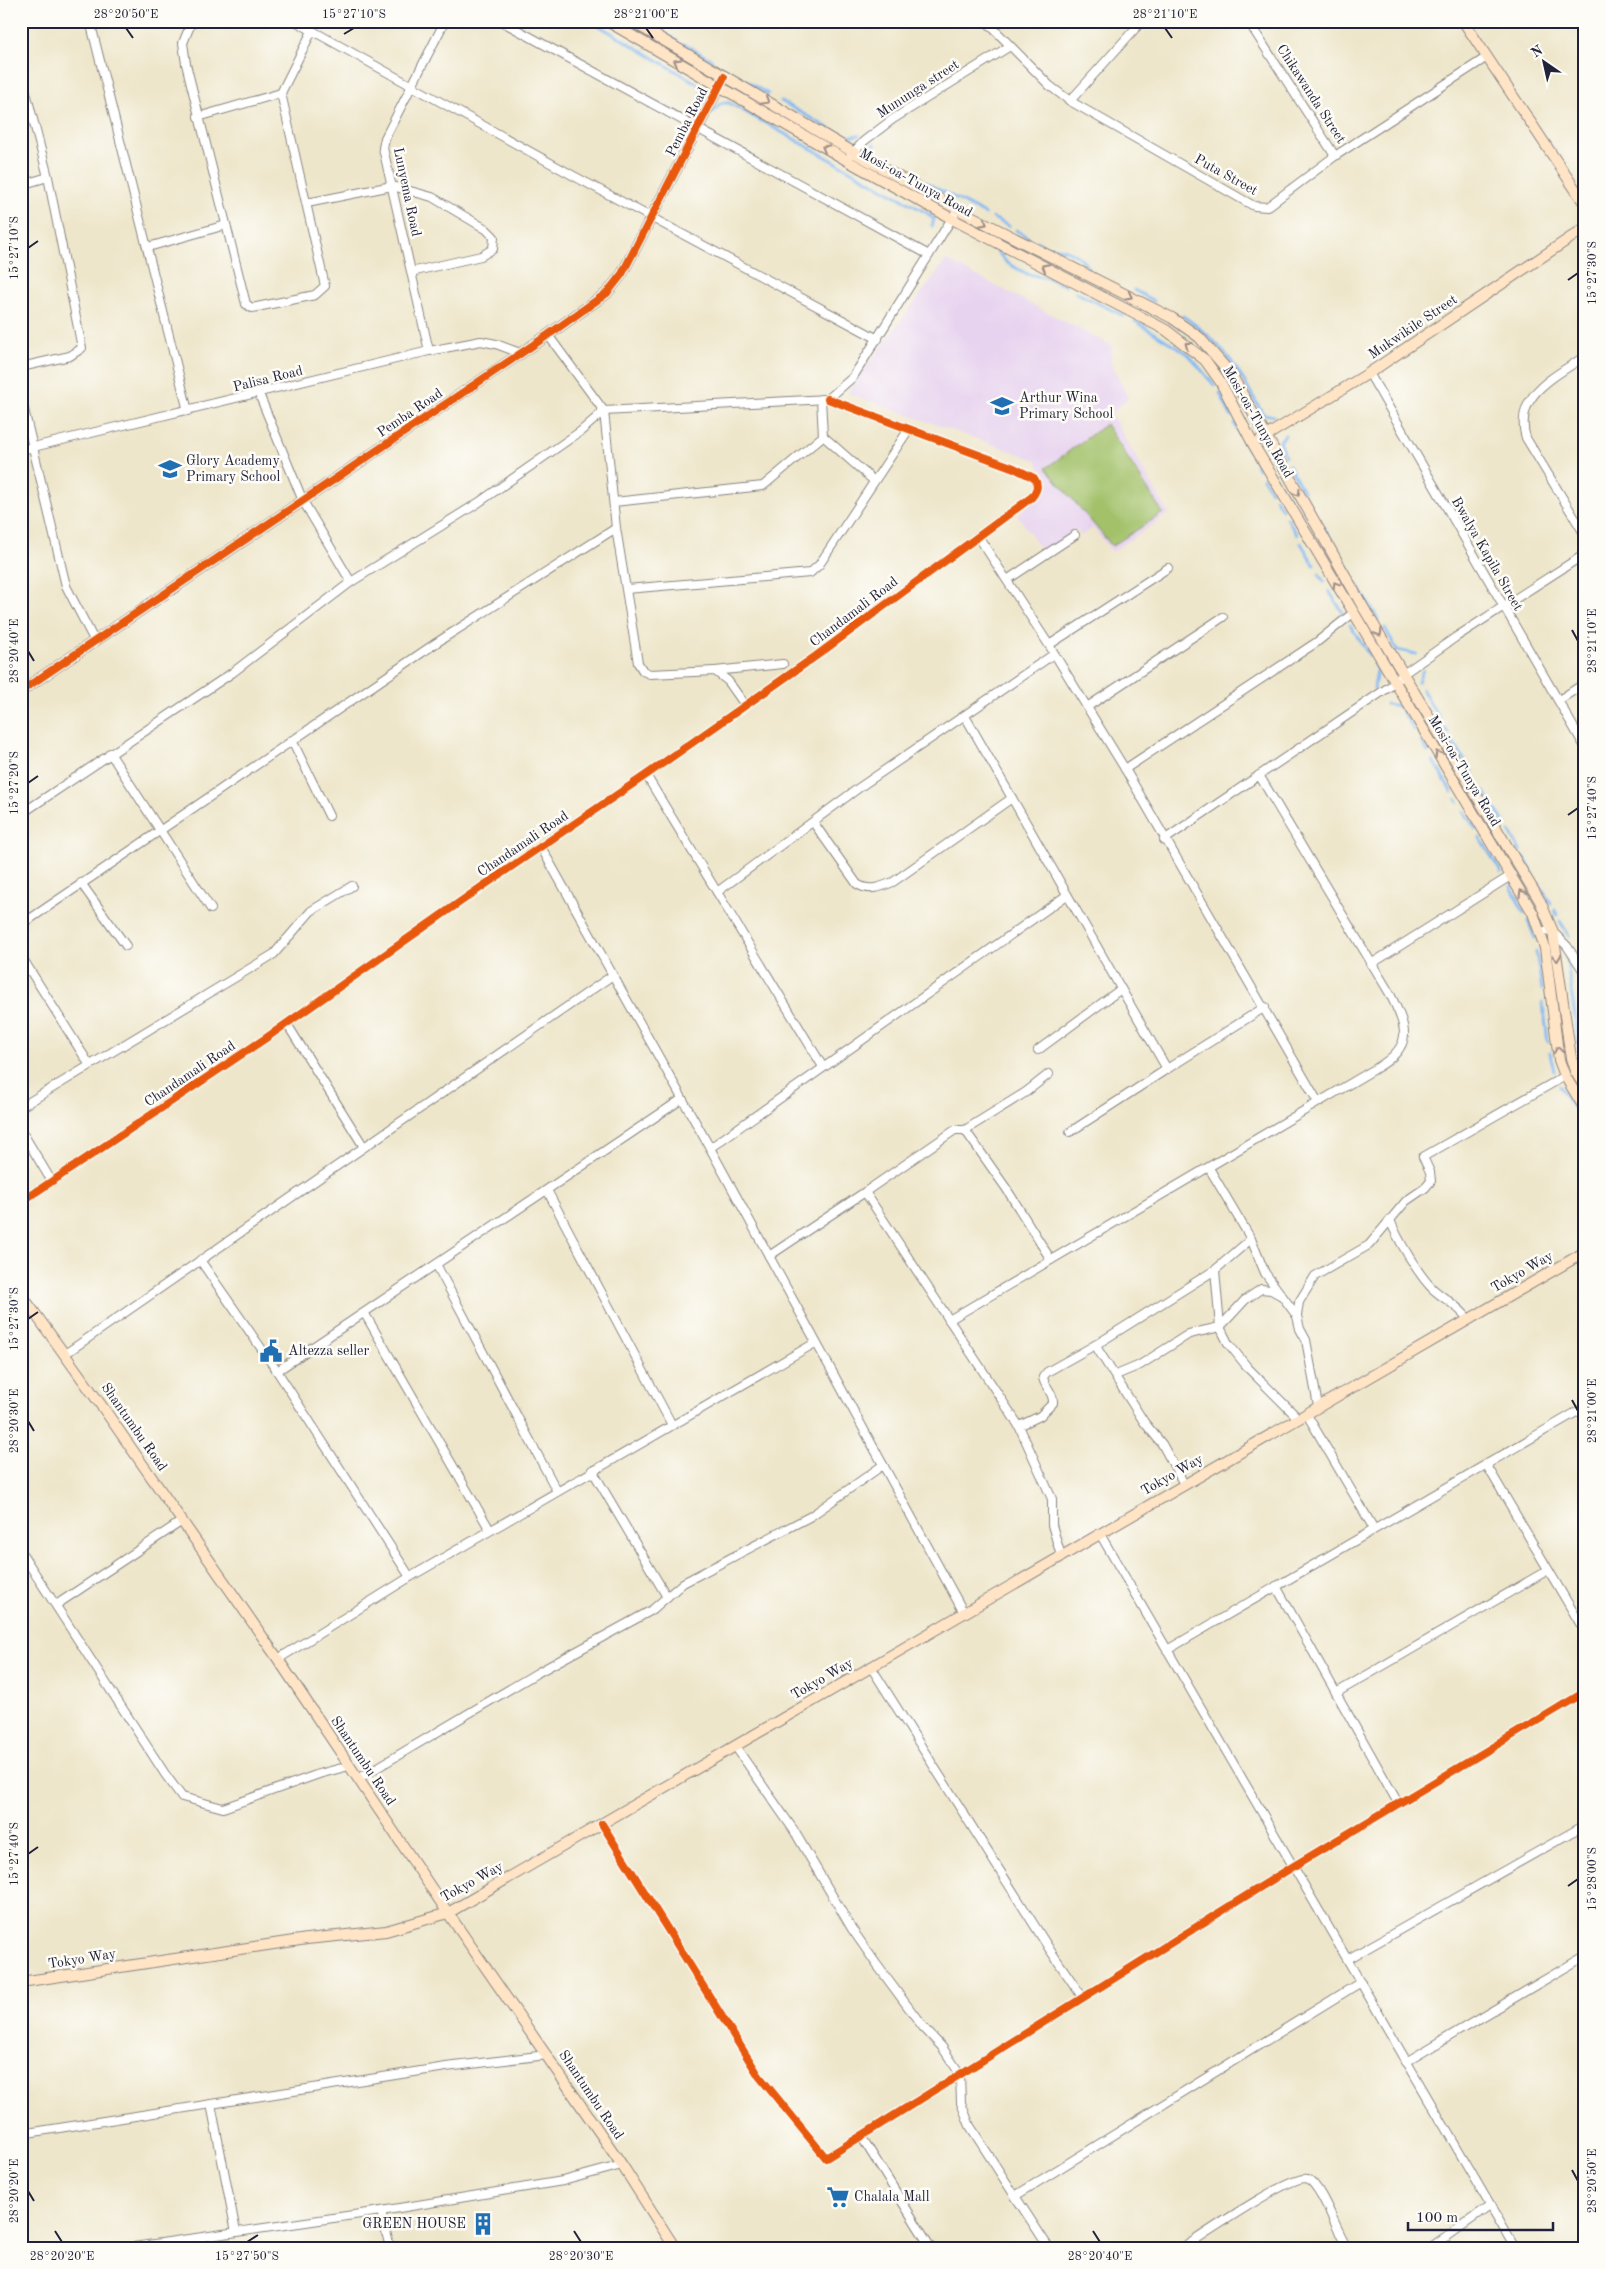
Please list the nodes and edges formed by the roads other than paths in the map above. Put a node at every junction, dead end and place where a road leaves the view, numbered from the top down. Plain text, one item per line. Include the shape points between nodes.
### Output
1 (90, 21) edge
2 (192, 21) edge
3 (295, 21) edge
4 (445, 21) edge
5 (501, 21) edge
6 (607, 21) edge
7 (631, 21) edge
8 (986, 21) edge
9 (1142, 21) edge
10 (1248, 21) edge
11 (1463, 21) edge
12 (312, 31) junction
13 (1010, 46) junction
14 (1487, 57) junction
15 (21, 73) edge
16 (724, 77) junction
17 (413, 86) junction
18 (719, 86) junction
19 (281, 93) junction
20 (1070, 101) junction
21 (198, 117) junction
22 (697, 128) junction
23 (850, 156) junction
24 (1335, 156) junction
25 (48, 178) junction
26 (21, 185) edge
27 (392, 186) junction
28 (307, 203) junction
29 (1585, 204) edge
30 (954, 214) junction
31 (652, 218) junction
32 (226, 225) junction
33 (1585, 228) edge
34 (148, 247) junction
35 (929, 256) junction
36 (412, 272) junction
37 (548, 335) junction
38 (878, 339) junction
39 (429, 351) junction
40 (520, 354) junction
41 (1585, 356) edge
42 (21, 367) edge
43 (1369, 373) junction
44 (259, 394) junction
45 (21, 397) edge
46 (825, 399) junction
47 (188, 411) junction
48 (604, 411) junction
49 (909, 429) junction
50 (823, 436) junction
51 (1265, 437) junction
52 (1253, 444) junction
53 (33, 447) junction
54 (21, 450) edge
55 (874, 481) junction
56 (303, 501) junction
57 (614, 502) junction
58 (616, 528) junction
59 (1075, 535) dead end
60 (1585, 535) edge
61 (978, 536) junction
62 (1585, 554) edge
63 (1168, 568) dead end
64 (1007, 580) junction
65 (351, 582) junction
66 (627, 589) junction
67 (1502, 606) junction
68 (1353, 613) junction
69 (1223, 617) dead end
70 (94, 640) junction
71 (1049, 645) junction
72 (1054, 654) junction
73 (782, 664) dead end
74 (715, 672) junction
75 (1403, 674) junction
76 (1395, 683) junction
77 (1585, 683) edge
78 (21, 691) edge
79 (1559, 700) junction
80 (745, 705) junction
81 (1087, 707) junction
82 (965, 716) junction
83 (292, 740) junction
84 (1585, 747) edge
85 (110, 753) junction
86 (1125, 769) junction
87 (646, 775) junction
88 (1259, 775) junction
89 (1012, 798) junction
90 (21, 814) edge
91 (329, 816) dead end
92 (813, 822) junction
93 (160, 830) junction
94 (1164, 840) junction
95 (541, 847) junction
96 (1512, 875) junction
97 (81, 883) junction
98 (352, 886) dead end
99 (717, 892) junction
100 (1067, 895) junction
101 (211, 909) dead end
102 (21, 925) edge
103 (1540, 931) junction
104 (1553, 932) junction
105 (126, 946) dead end
106 (21, 956) edge
107 (1371, 964) junction
108 (1585, 973) edge
109 (613, 975) junction
110 (1121, 989) junction
111 (1264, 1007) junction
112 (287, 1024) junction
113 (1038, 1050) dead end
114 (89, 1064) junction
115 (823, 1067) junction
116 (1167, 1069) junction
117 (1049, 1074) dead end
118 (1565, 1076) junction
119 (1585, 1087) edge
120 (682, 1100) junction
121 (1318, 1102) junction
122 (21, 1106) edge
123 (1585, 1110) edge
124 (21, 1130) edge
125 (965, 1130) junction
126 (1070, 1132) dead end
127 (364, 1147) junction
128 (710, 1148) junction
129 (1209, 1168) junction
130 (52, 1182) junction
131 (548, 1192) junction
132 (864, 1192) junction
133 (21, 1202) edge
134 (1390, 1220) junction
135 (1251, 1239) junction
136 (1585, 1252) edge
137 (768, 1256) junction
138 (200, 1260) junction
139 (1051, 1260) junction
140 (437, 1266) junction
141 (1215, 1270) junction
142 (21, 1294) edge
143 (1284, 1297) junction
144 (365, 1314) junction
145 (1297, 1316) junction
146 (1468, 1319) junction
147 (949, 1320) junction
148 (1220, 1327) junction
149 (815, 1343) junction
150 (1095, 1345) junction
151 (65, 1354) junction
152 (278, 1371) junction
153 (1116, 1375) junction
154 (1318, 1406) junction
155 (1585, 1407) edge
156 (1302, 1416) junction
157 (672, 1425) junction
158 (1019, 1426) junction
159 (1486, 1464) junction
160 (883, 1465) junction
161 (592, 1470) junction
162 (1184, 1484) junction
163 (557, 1491) junction
164 (182, 1521) junction
165 (1374, 1529) junction
166 (490, 1530) junction
167 (1100, 1534) junction
168 (21, 1552) edge
169 (1061, 1556) junction
170 (1548, 1570) junction
171 (410, 1577) junction
172 (1276, 1586) junction
173 (667, 1597) junction
174 (56, 1605) junction
175 (964, 1613) junction
176 (1585, 1632) edge
177 (1167, 1650) junction
178 (278, 1659) junction
179 (871, 1667) junction
180 (1585, 1692) edge
181 (1336, 1693) junction
182 (735, 1746) junction
183 (350, 1766) junction
184 (358, 1779) junction
185 (1398, 1803) junction
186 (602, 1824) junction
187 (1585, 1825) edge
188 (1294, 1866) junction
189 (448, 1913) junction
190 (1585, 1956) edge
191 (1348, 1959) junction
192 (21, 1982) edge
193 (1361, 1982) junction
194 (1083, 1998) junction
195 (547, 2054) junction
196 (1406, 2062) junction
197 (960, 2074) junction
198 (211, 2104) junction
199 (21, 2134) edge
200 (861, 2136) junction
201 (622, 2165) junction
202 (1014, 2196) junction
203 (1490, 2206) junction
204 (381, 2211) junction
205 (236, 2232) junction
206 (126, 2248) edge
207 (390, 2248) edge
208 (675, 2248) edge
209 (931, 2248) edge
210 (1049, 2248) edge
211 (1183, 2248) edge
212 (1348, 2248) edge
213 (1430, 2248) edge
214 (1515, 2248) edge

1 - 34 street
2 - 21 street via 183,42
3 - 12 street
4 - 17 street, Lunyema Road
5 - 22 street
18 -> 6 main road, Mosi-oa-Tunya Road
7 - 16 main road, Mosi-oa-Tunya Road
8 - 13 street, Puta Street
9 - 20 street
10 - 24 street, Chikawanda Street
11 - 14 main road
12 - 17 street
12 - 19 street
13 - 20 street, Puta Street
13 - 23 street, Mununga street via 893,118
14 - 24 street, Puta Street
14 - 29 main road
15 - 25 street
16 - 18 main road, Pemba Road
16 -> 23 main road, Mosi-oa-Tunya Road
17 - 27 street, Lunyema Road via 385,138 383,148
17 - 31 street
18 - 22 main road, Pemba Road
23 -> 18 main road, Mosi-oa-Tunya Road
19 - 21 street
19 - 28 street
20 - 24 street, Puta Street via 1260,207 1272,203
21 - 32 street
22 - 31 main road, Pemba Road
22 - 35 street
23 - 30 main road, Mosi-oa-Tunya Road
25 - 26 street
25 - 42 street via 82,348 70,356
27 - 28 street
27 - 36 street, Lunyema Road
27 - 36 street via 432,197 494,237 493,249 486,254
28 - 32 street via 326,280 325,286 315,295 248,306
30 - 35 street
30 -> 51 main road, Mosi-oa-Tunya Road via 1186,327 1210,348 1231,374
52 -> 30 main road, Mosi-oa-Tunya Road via 1220,381 1205,360 1183,342
31 - 37 main road, Pemba Road via 622,274 607,292
31 - 38 street
32 - 34 street
33 - 43 main road, Mukwikile Street
34 - 47 street
35 - 38 street
36 - 39 street, Lunyema Road
37 - 40 main road, Pemba Road
37 - 48 street
38 - 46 street via 853,377
39 - 40 street, Palisa Road via 487,342
39 - 44 street, Palisa Road
40 - 56 main road, Pemba Road
41 - 60 street via 1529,399 1522,425 1526,438
43 - 51 main road, Mukwikile Street
43 - 67 street, Bwalya Kapila Street
44 - 47 street, Palisa Road
44 - 56 street
45 - 53 street
46 - 48 street
46 - 49 street
46 - 50 street
47 - 53 street, Palisa Road
48 - 57 street
48 - 65 street via 478,503
49 - 55 street
49 - 61 street, Chandamali Road via 1034,478 1038,486 1032,497
50 - 55 street
50 - 57 street via 763,486
51 - 52 main road, Mukwikile Street
51 -> 75 main road, Mosi-oa-Tunya Road
68 -> 52 main road, Mosi-oa-Tunya Road
53 - 54 street, Palisa Road
53 - 70 street via 66,586
55 - 66 street via 819,565 810,573
56 - 65 street
56 - 70 main road, Pemba Road
57 - 58 street
58 - 66 street
58 - 83 street
59 - 64 street
61 - 64 street
61 - 80 street, Chandamali Road
62 - 67 street
63 - 71 street
64 - 71 street
65 - 85 street via 232,673
66 - 74 street via 638,663 643,671 650,674
67 - 75 street
67 - 79 street, Bwalya Kapila Street
68 - 76 main road, Mosi-oa-Tunya Road
68 - 86 street via 1317,642
69 - 81 street
70 - 78 main road, Pemba Road
71 - 72 street
72 - 81 street
72 - 82 street
73 - 74 street
74 - 80 street via 728,681
75 - 76 street
75 - 104 main road, Mosi-oa-Tunya Road via 1523,869
76 - 88 street
96 -> 76 main road, Mosi-oa-Tunya Road
77 - 79 street
79 - 84 street, Bwalya Kapila Street
80 - 87 street, Chandamali Road
81 - 86 street
82 - 89 street
82 - 92 street
83 - 91 street
83 - 93 street
85 - 90 street
85 - 93 street
86 - 94 street
87 - 95 street, Chandamali Road
87 - 99 street
88 - 94 street
88 - 107 street
89 - 92 street via 893,882 874,888 857,884
89 - 100 street
92 - 99 street
93 - 97 street
93 - 101 street
94 - 111 street
95 - 109 street
95 - 112 street, Chandamali Road
103 -> 96 main road, Mosi-oa-Tunya Road
96 - 107 street
97 - 102 street
97 - 105 street
98 - 114 street via 311,911 274,954
99 - 115 street
100 - 110 street
100 - 115 street
103 - 104 street
118 -> 103 main road, Mosi-oa-Tunya Road via 1559,1060
104 - 108 street
104 -> 119 main road, Mosi-oa-Tunya Road via 1571,1058
106 - 114 street
107 - 121 street via 1400,1014 1405,1027 1404,1039 1390,1060
109 - 120 street
109 - 127 street
110 - 113 street
110 - 116 street
111 - 116 street
111 - 121 street
112 - 127 street
112 - 130 street, Chandamali Road
114 - 122 street
115 - 128 street
116 - 126 street
117 - 125 street
118 - 123 main road, Mosi-oa-Tunya Road
118 - 134 street via 1423,1157 1431,1180
120 - 128 street
120 - 131 street
121 - 129 street
124 - 130 street
125 - 132 street via 955,1130
125 - 139 street
127 - 138 street
128 - 137 street
129 - 135 street
129 - 139 street
130 - 133 street, Chandamali Road
131 - 140 street
131 - 157 street
132 - 137 street
132 - 147 street
134 - 145 street via 1369,1245 1315,1276 1299,1302
134 - 146 street via 1432,1288 1461,1309
135 - 141 street
135 - 143 street via 1265,1273
136 - 146 main road, Tokyo Way
137 - 149 street
138 - 151 street
138 - 152 street
139 - 147 street
140 - 144 street
140 - 163 street
141 - 148 street
141 - 150 street
142 - 151 main road, Shantumbu Road
143 - 145 street
143 - 148 street via 1261,1289 1245,1300
144 - 152 street
144 - 166 street
145 - 154 street via 1306,1340
146 - 154 main road, Tokyo Way
147 - 158 street
148 - 153 street via 1189,1334 1140,1365
148 - 156 street via 1248,1368
149 - 157 street
149 - 160 street
150 - 153 street
150 - 158 street via 1043,1377 1053,1403 1040,1416
151 - 164 main road, Shantumbu Road
152 - 171 street
153 - 162 street via 1144,1422 1162,1444
154 - 156 main road, Tokyo Way
155 - 159 street
156 - 162 main road, Tokyo Way
156 - 165 street
157 - 161 street
158 - 169 street via 1052,1499 1052,1525
159 - 165 street
159 - 170 street
160 - 173 street via 812,1516 683,1583
160 - 175 street
161 - 163 street
161 - 173 street
162 - 167 main road, Tokyo Way
163 - 166 street
164 - 174 street
164 - 178 main road, Shantumbu Road
165 - 172 street
166 - 171 street
167 - 169 main road, Tokyo Way
167 - 177 street
168 - 174 street
169 - 175 main road, Tokyo Way
170 - 176 street
170 - 181 street
171 - 178 street
172 - 177 street
172 - 181 street
173 - 184 street via 652,1610 537,1673
174 - 183 street via 182,1797 223,1808
175 - 179 main road, Tokyo Way
177 - 188 street
178 - 183 main road, Shantumbu Road
179 - 182 main road, Tokyo Way
179 - 194 street
180 - 185 street
181 - 185 street
182 - 186 main road, Tokyo Way
182 - 197 street via 793,1830 852,1929
183 - 184 main road, Shantumbu Road
184 - 189 main road, Shantumbu Road
185 - 188 street
186 - 189 main road, Tokyo Way
186 - 200 street via 759,2076 826,2158
187 - 191 street
188 - 191 street
188 - 194 street
189 - 192 main road, Tokyo Way via 386,1931 307,1939
189 - 195 main road, Shantumbu Road
190 - 196 street
191 - 193 street
193 - 196 street
193 - 202 street
194 - 197 street
195 - 198 street
195 - 201 main road, Shantumbu Road
196 - 203 street
197 - 200 street
197 - 202 street via 962,2103 970,2126
198 - 199 street
198 - 205 street
200 - 209 street
201 - 204 street via 563,2181
201 - 208 main road, Shantumbu Road
202 - 210 street
203 - 213 street
203 - 214 street
204 - 205 street
204 - 207 street
205 - 206 street
211 - 212 street via 1275,2190 1303,2178 1309,2180 1329,2209

